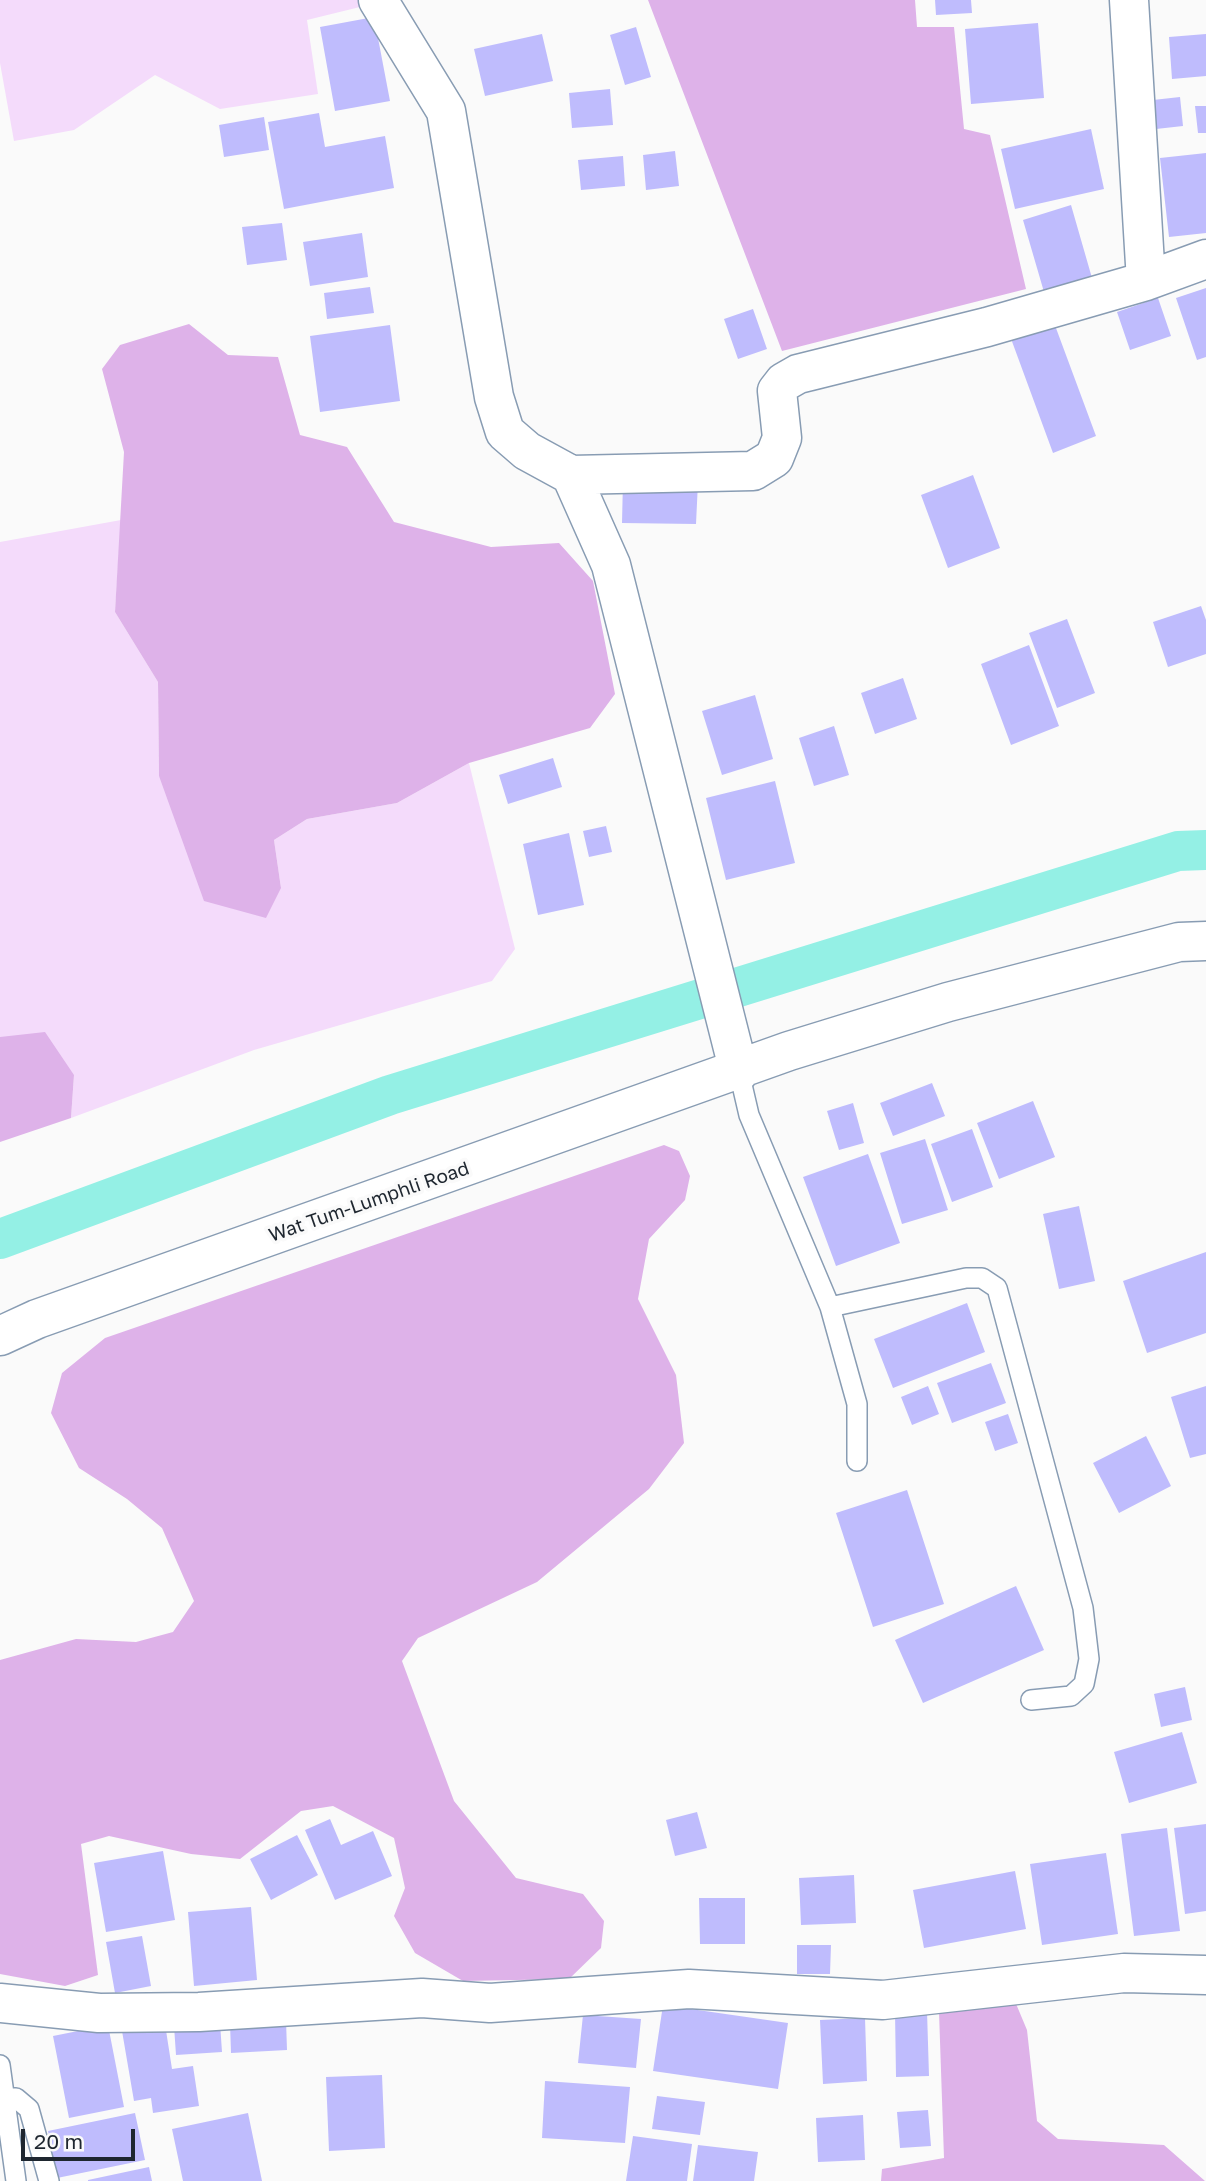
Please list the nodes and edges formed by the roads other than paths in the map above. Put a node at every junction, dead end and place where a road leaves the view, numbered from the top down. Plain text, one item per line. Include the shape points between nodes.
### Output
1 (378, 0) edge
2 (1129, 0) edge
3 (1206, 259) edge
4 (1146, 281) junction
5 (572, 475) junction
6 (1206, 941) edge
7 (735, 1058) junction
8 (830, 1307) junction
9 (0, 1336) edge
10 (857, 1461) dead end
11 (1031, 1700) dead end
12 (1206, 1975) edge
13 (0, 2003) edge
14 (0, 2065) edge
15 (3, 2098) junction
16 (16, 2181) edge
17 (49, 2181) edge

1 - 5 street via 446,111 494,397 505,432 527,451
2 - 4 street
3 - 4 street
4 - 5 street via 798,374 776,391 782,438 774,458 753,471
5 - 7 street via 611,565
6 - 7 street, Wat Tum-Lumphli Road via 1179,942 948,1002 789,1051
7 - 8 lane via 749,1115
7 - 9 street, Wat Tum-Lumphli Road
8 - 10 lane via 857,1404
8 - 11 lane via 966,1278 982,1278 997,1288 1083,1608 1089,1659 1084,1684 1071,1696
12 - 13 street via 1124,1973 883,2000 689,1990 490,2003 422,1998 199,2012 99,2013
14 - 15 lane
15 - 16 lane
15 - 17 lane via 16,2098 29,2109

